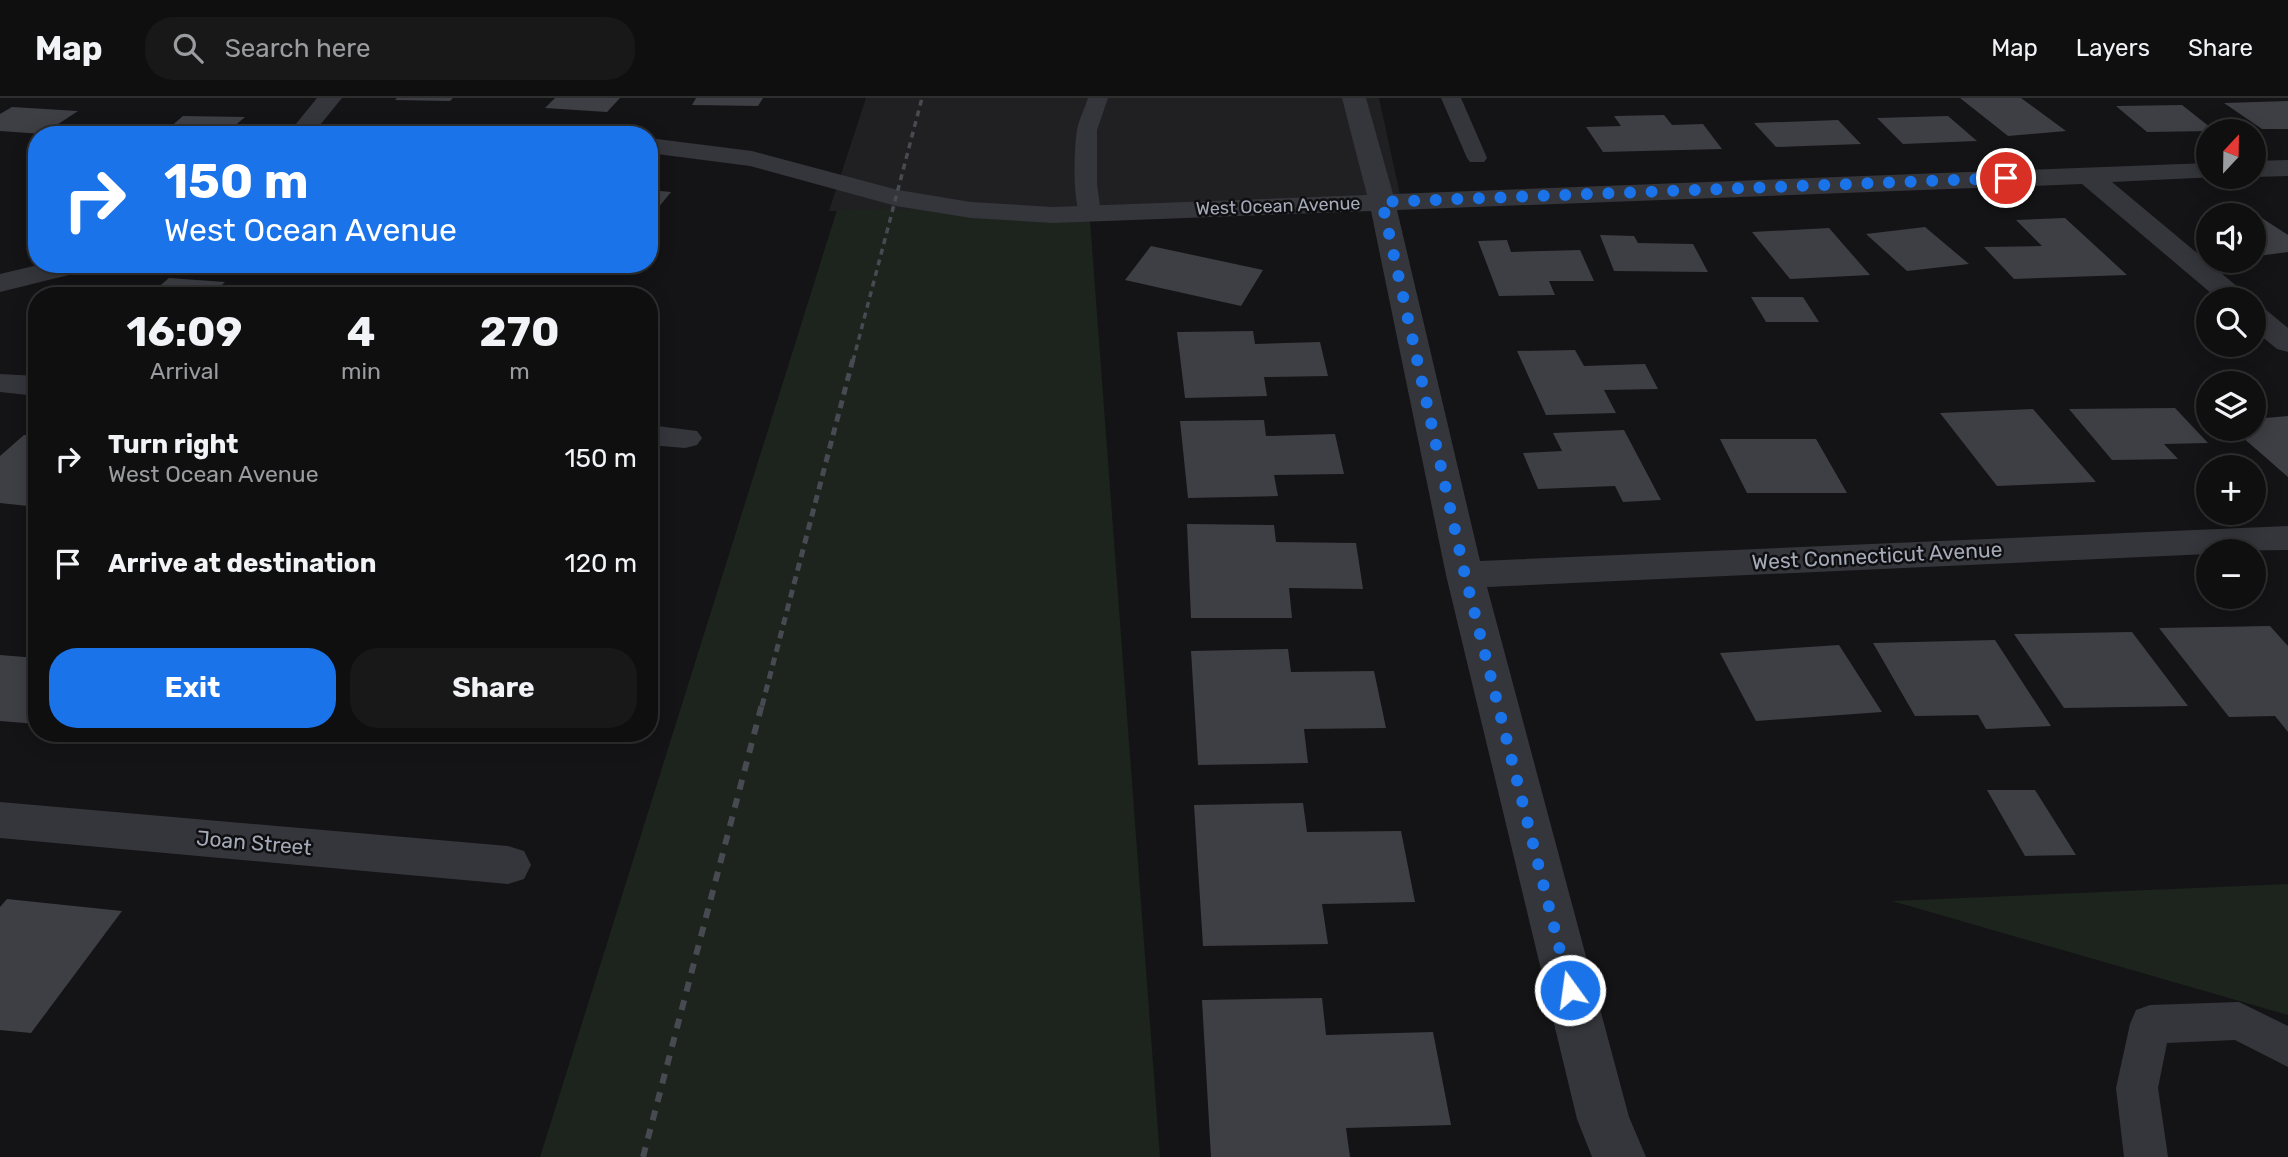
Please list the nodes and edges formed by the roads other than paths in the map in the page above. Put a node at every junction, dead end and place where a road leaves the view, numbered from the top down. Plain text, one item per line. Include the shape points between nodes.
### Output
1 (330, 98) edge
2 (1098, 98) edge
3 (1354, 98) edge
4 (1451, 98) edge
5 (306, 126) edge
6 (658, 146) edge
7 (1477, 158) dead end
8 (2288, 168) edge
9 (2266, 169) edge
10 (2196, 171) edge
11 (2087, 175) junction
12 (1382, 202) junction
13 (1090, 214) junction
14 (42, 273) edge
15 (0, 283) edge
16 (2221, 287) edge
17 (2266, 325) edge
18 (2288, 343) edge
19 (0, 383) edge
20 (28, 385) edge
21 (658, 436) edge
22 (685, 438) dead end
23 (2288, 538) edge
24 (1465, 575) junction
25 (0, 820) edge
26 (508, 865) dead end
27 (2288, 1047) edge
28 (1619, 1157) edge
29 (2146, 1157) edge

1 - 5 street
2 - 13 lane via 1087,130
3 - 12 street
4 - 7 lane
6 - 13 street, West Ocean Avenue via 752,159 896,198 971,210
8 - 9 street
10 - 11 street, West Ocean Avenue
11 - 12 street, West Ocean Avenue
11 - 16 street
12 - 13 street, West Ocean Avenue
12 - 24 street
14 - 15 street
17 - 18 street
19 - 20 street
21 - 22 street
23 - 24 street, West Connecticut Avenue
24 - 28 street via 1603,1119
25 - 26 street, Joan Street
27 - 29 lane via 2239,1021 2150,1024 2137,1088

